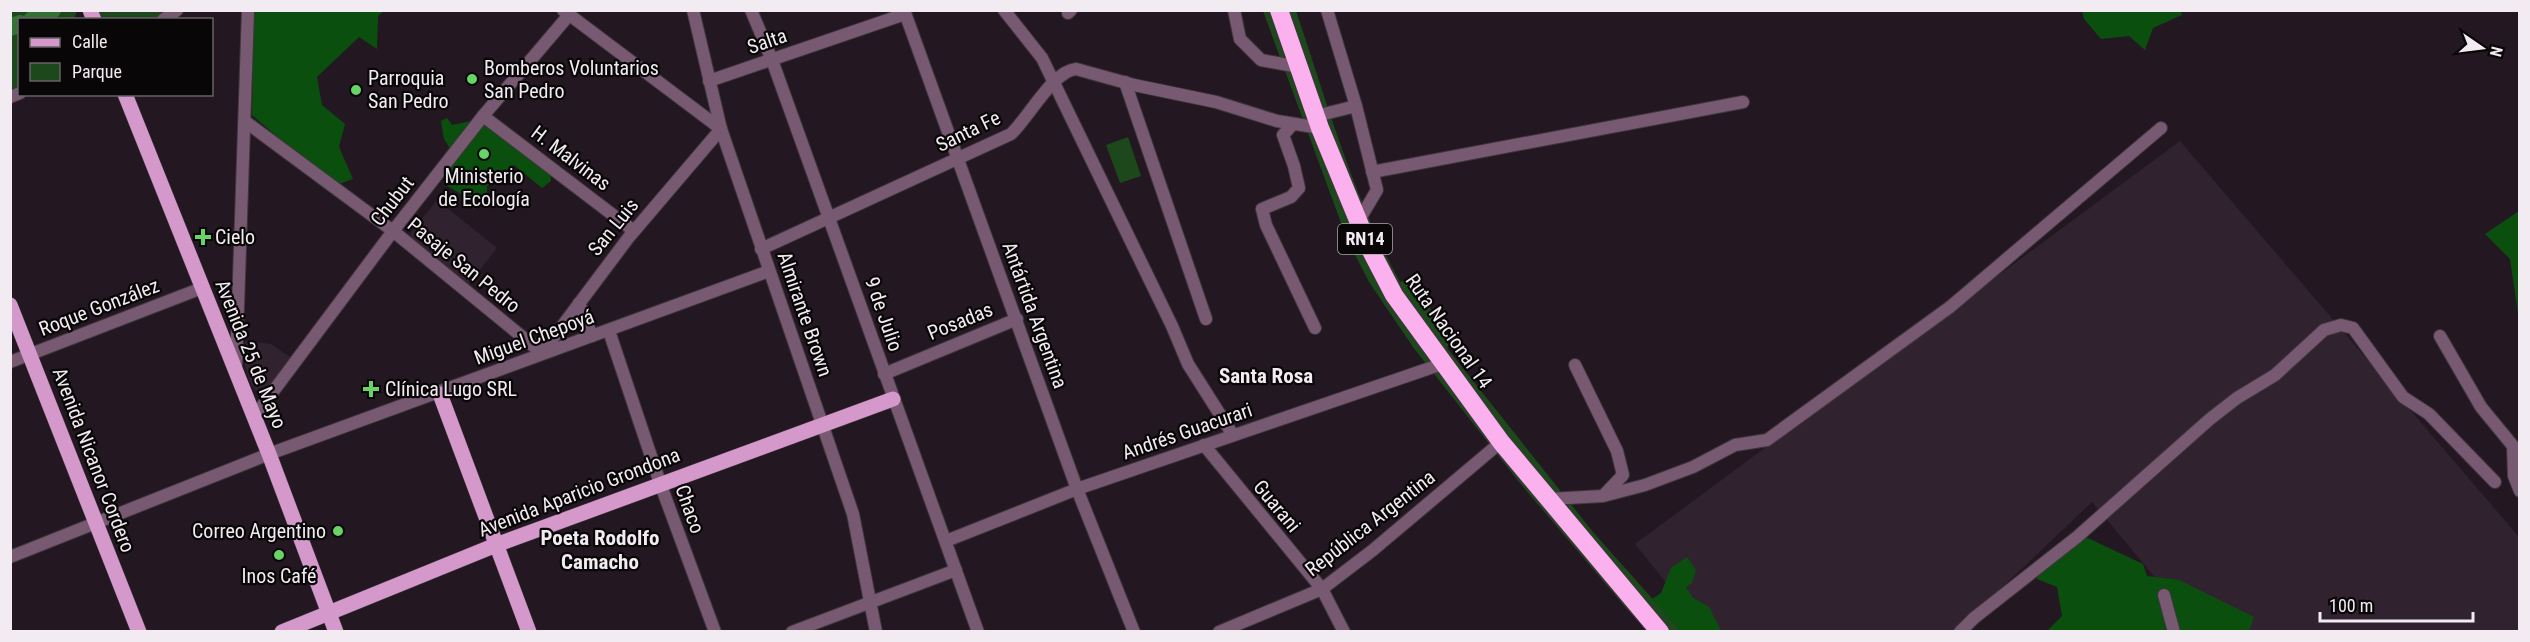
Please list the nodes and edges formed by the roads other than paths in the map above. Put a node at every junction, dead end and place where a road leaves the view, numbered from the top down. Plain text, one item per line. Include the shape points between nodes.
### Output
1 (248, 10) edge
2 (693, 10) edge
3 (751, 10) edge
4 (1004, 10) edge
5 (1234, 10) edge
6 (1279, 10) edge
7 (1328, 10) edge
8 (905, 12) edge
9 (566, 13) edge
10 (772, 60) junction
11 (1299, 67) junction
12 (710, 81) junction
13 (1053, 82) junction
14 (1125, 82) junction
15 (126, 96) edge
16 (1743, 102) dead end
17 (1356, 106) junction
18 (483, 116) junction
19 (246, 122) junction
20 (1318, 122) junction
21 (1293, 123) junction
22 (2162, 128) dead end
23 (720, 129) junction
24 (956, 159) junction
25 (1372, 172) junction
26 (829, 217) junction
27 (1358, 222) junction
28 (393, 231) junction
29 (634, 231) junction
30 (761, 249) junction
31 (769, 271) junction
32 (202, 288) junction
33 (579, 303) junction
34 (10, 305) edge
35 (1017, 319) junction
36 (1206, 319) dead end
37 (1315, 328) dead end
38 (609, 331) junction
39 (592, 336) junction
40 (2440, 336) dead end
41 (542, 353) junction
42 (30, 354) junction
43 (10, 362) edge
44 (1442, 364) junction
45 (1575, 365) dead end
46 (235, 372) junction
47 (884, 374) junction
48 (440, 393) junction
49 (893, 399) junction
50 (254, 417) junction
51 (822, 425) junction
52 (1233, 435) junction
53 (1501, 442) junction
54 (1204, 445) junction
55 (269, 454) junction
56 (2495, 482) dead end
57 (660, 483) junction
58 (1077, 489) junction
59 (2520, 491) edge
60 (1603, 496) junction
61 (1549, 499) junction
62 (96, 524) junction
63 (946, 541) junction
64 (496, 545) junction
65 (10, 557) edge
66 (956, 570) junction
67 (1322, 589) junction
68 (2164, 595) dead end
69 (871, 601) junction
70 (329, 614) junction
71 (139, 632) edge
72 (282, 632) edge
73 (336, 632) edge
74 (529, 632) edge
75 (715, 632) edge
76 (792, 632) edge
77 (876, 632) edge
78 (978, 632) edge
79 (1134, 632) edge
80 (1219, 632) edge
81 (1344, 632) edge
82 (1660, 632) edge
83 (1960, 632) edge
84 (2174, 632) edge

1 - 19 street
2 - 12 street, Almirante Brown
3 - 10 street, 9 de Julio
4 - 13 street via 1042,58
5 - 11 street via 1240,39 1261,60
6 - 11 highway, Ruta Nacional 14 / RN14
7 - 17 street
8 - 10 street, Salta
8 - 24 street, Antártida Argentina
9 - 18 street, Chubut
9 - 23 street
10 - 12 street, Salta
10 - 26 street, 9 de Julio
11 - 20 highway, Ruta Nacional 14 / RN14
12 - 23 street, Almirante Brown
13 - 14 street, Santa Fe via 1068,70 1076,69
13 - 24 street, Santa Fe via 1011,134
13 - 52 street via 1188,364
14 - 21 street, Santa Fe
14 - 36 street
15 - 32 main road, Avenida 25 de Mayo
16 - 25 street
17 - 20 street
17 - 25 street
18 - 28 street, Chubut
18 - 29 street, H. Malvinas
19 - 28 street, Pasaje San Pedro
19 - 46 street
20 - 21 street, Santa Fe
20 - 27 highway, Ruta Nacional 14 / RN14
21 - 37 street via 1283,135 1299,188 1292,197 1262,209
22 - 60 street via 1950,307 1767,440 1735,445 1693,467
23 - 29 street, San Luis
23 - 30 street, Almirante Brown
24 - 26 street, Santa Fe
24 - 35 street, Antártida Argentina
25 - 27 street via 1377,190
26 - 30 street, Santa Fe
26 - 47 street, 9 de Julio
27 - 44 highway, Ruta Nacional 14 / RN14 via 1389,287
28 - 41 street, Pasaje San Pedro
28 - 50 street, Chubut
29 - 33 street, San Luis
30 - 31 street, Almirante Brown
31 - 38 street, Miguel Chepoyá
31 - 51 street, Almirante Brown
32 - 42 street, Roque González
32 - 46 main road, Avenida 25 de Mayo
33 - 39 street
33 - 41 street, San Luis
34 - 42 main road, Avenida Nicanor Cordero
35 - 47 street, Posadas
35 - 58 street, Antártida Argentina
38 - 39 street, Miguel Chepoyá
38 - 57 street, Chaco
39 - 41 street, Miguel Chepoyá
40 - 59 street via 2481,408 2513,446 2514,476
41 - 48 street, Miguel Chepoyá
42 - 43 street, Roque González
42 - 62 main road, Avenida Nicanor Cordero
44 - 52 street, Andrés Guacurari
44 - 53 highway, Ruta Nacional 14 / RN14
45 - 60 street via 1617,451 1623,475
46 - 50 main road, Avenida 25 de Mayo
47 - 49 street, 9 de Julio
48 - 55 street, Miguel Chepoyá
48 - 64 main road
49 - 51 main road, Avenida Aparicio Grondona
49 - 63 street, 9 de Julio
50 - 55 main road, Avenida 25 de Mayo
51 - 57 main road, Avenida Aparicio Grondona
51 - 69 street, Almirante Brown via 853,514
52 - 54 street, Andrés Guacurari
53 - 61 highway, Ruta Nacional 14 / RN14
53 - 67 street, República Argentina
54 - 58 street, Andrés Guacurari
54 - 67 street, Guarani
55 - 62 street, Miguel Chepoyá
55 - 70 main road, Avenida 25 de Mayo
56 - 83 street via 2429,414 2403,397 2353,328 2341,325 2324,330 2275,375 2210,419 2077,537
57 - 64 main road, Avenida Aparicio Grondona
57 - 75 street, Chaco
58 - 63 street, Andrés Guacurari
58 - 79 street, Antártida Argentina
60 - 61 street
61 - 82 highway, Ruta Nacional 14 / RN14
62 - 65 street, Miguel Chepoyá
62 - 71 main road, Avenida Nicanor Cordero
63 - 66 street, 9 de Julio
64 - 70 main road, Avenida Aparicio Grondona
64 - 74 main road
66 - 69 street
66 - 78 street, 9 de Julio
67 - 80 street, República Argentina
67 - 81 street, Guarani
68 - 84 street
69 - 76 street
69 - 77 street, Almirante Brown
70 - 72 main road, Avenida Aparicio Grondona
70 - 73 main road, Avenida 25 de Mayo

